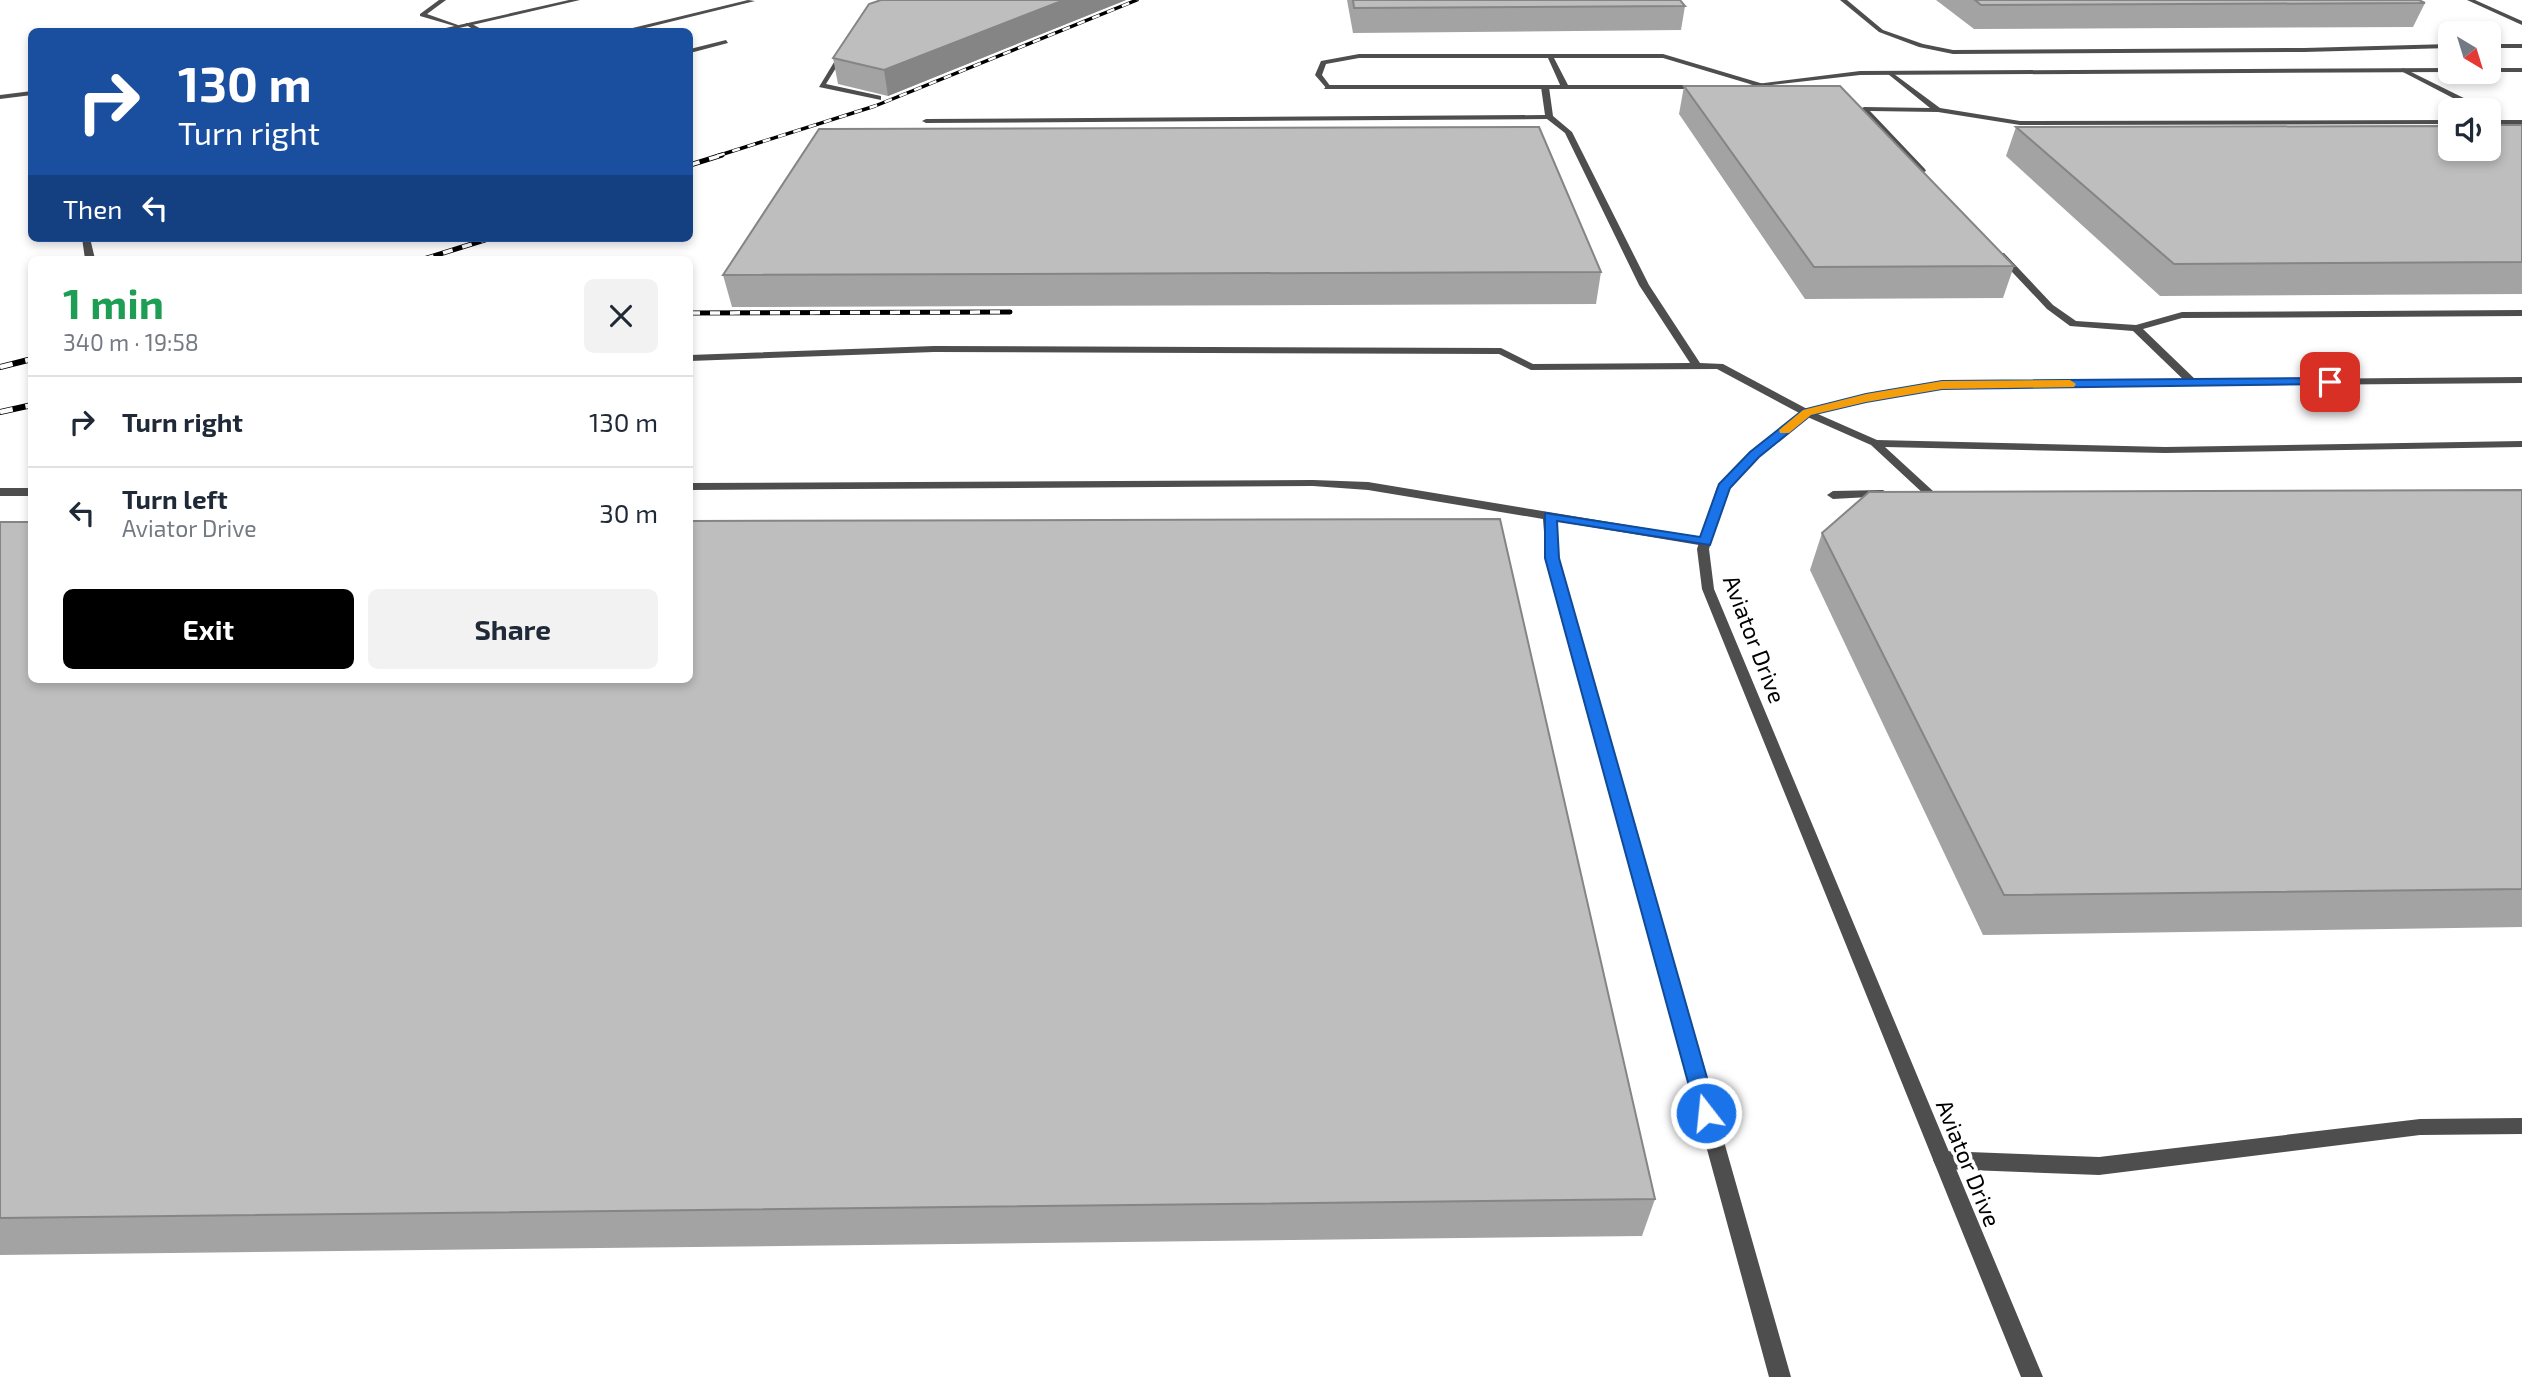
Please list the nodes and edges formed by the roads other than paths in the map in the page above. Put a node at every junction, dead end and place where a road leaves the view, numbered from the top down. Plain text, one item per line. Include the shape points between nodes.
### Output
1 (443, 0) edge
2 (577, 0) edge
3 (1843, 0) edge
4 (2470, 0) edge
5 (752, 1) edge
6 (2522, 23) edge
7 (468, 24) junction
8 (456, 26) junction
9 (448, 28) edge
10 (476, 28) edge
11 (637, 28) edge
12 (726, 42) dead end
13 (848, 45) edge
14 (2438, 46) edge
15 (2501, 46) edge
16 (2522, 46) edge
17 (693, 50) edge
18 (1550, 56) junction
19 (2403, 70) junction
20 (2438, 70) edge
21 (2501, 70) edge
22 (2521, 70) edge
23 (1889, 73) junction
24 (1763, 85) junction
25 (1545, 87) junction
26 (1565, 87) junction
27 (1708, 87) edge
28 (1721, 87) edge
29 (28, 94) edge
30 (0, 97) edge
31 (878, 98) edge
32 (2458, 98) edge
33 (1938, 110) junction
34 (1549, 117) junction
35 (2501, 120) edge
36 (926, 121) dead end
37 (2438, 122) edge
38 (2504, 122) joint
39 (2522, 122) edge
40 (1929, 178) edge
41 (1994, 248) edge
42 (2522, 313) edge
43 (2137, 328) junction
44 (693, 358) edge
45 (1697, 366) junction
46 (2522, 380) edge
47 (2193, 383) junction
48 (1807, 412) junction
49 (1875, 443) junction
50 (2522, 444) edge
51 (693, 488) edge
52 (0, 492) edge
53 (28, 492) edge
54 (1902, 494) edge
55 (1916, 494) edge
56 (1930, 494) junction
57 (1833, 495) dead end
58 (1954, 496) edge
59 (1549, 516) junction
60 (1705, 542) junction
61 (2522, 1126) edge
62 (1943, 1160) junction
63 (1780, 1377) edge
64 (2032, 1377) edge

1 - 8 street via 422,15
2 - 7 street
3 - 14 street via 1881,32 1953,52
4 - 6 street
5 - 11 street
7 - 8 street
7 - 10 street
8 - 9 street
12 - 17 street
13 - 31 street via 822,85
15 - 16 street
18 - 24 street via 1663,56
18 - 25 street via 1359,56 1323,62 1318,75 1326,88
18 - 26 street
19 - 20 street
19 - 23 street
19 - 32 street
21 - 22 street
23 - 24 street
23 - 33 street
24 - 28 street
25 - 26 street
25 - 34 street
26 - 27 street
29 - 30 street
33 - 37 street via 2020,123
33 - 40 street via 1864,109
34 - 36 street
34 - 45 street via 1568,132 1644,285
35 - 38 street
38 - 39 street
41 - 43 street via 2050,307 2073,324
42 - 43 street via 2182,315
43 - 47 street
44 - 45 street via 934,349 1448,350 1501,351 1531,367
45 - 48 street via 1719,366
46 - 47 street, Aviator Drive
47 - 48 street, Aviator Drive via 1942,385
48 - 49 street
48 - 60 street, Aviator Drive via 1754,454 1723,487
49 - 50 street via 2165,450
49 - 56 street
51 - 59 street via 1314,484 1368,486
52 - 53 street
54 - 57 street
55 - 56 street
56 - 58 street
59 - 60 street
59 - 63 street via 1552,558
60 - 62 street, Aviator Drive via 1708,589
61 - 62 street via 2420,1127 2099,1166
62 - 64 street, Aviator Drive

